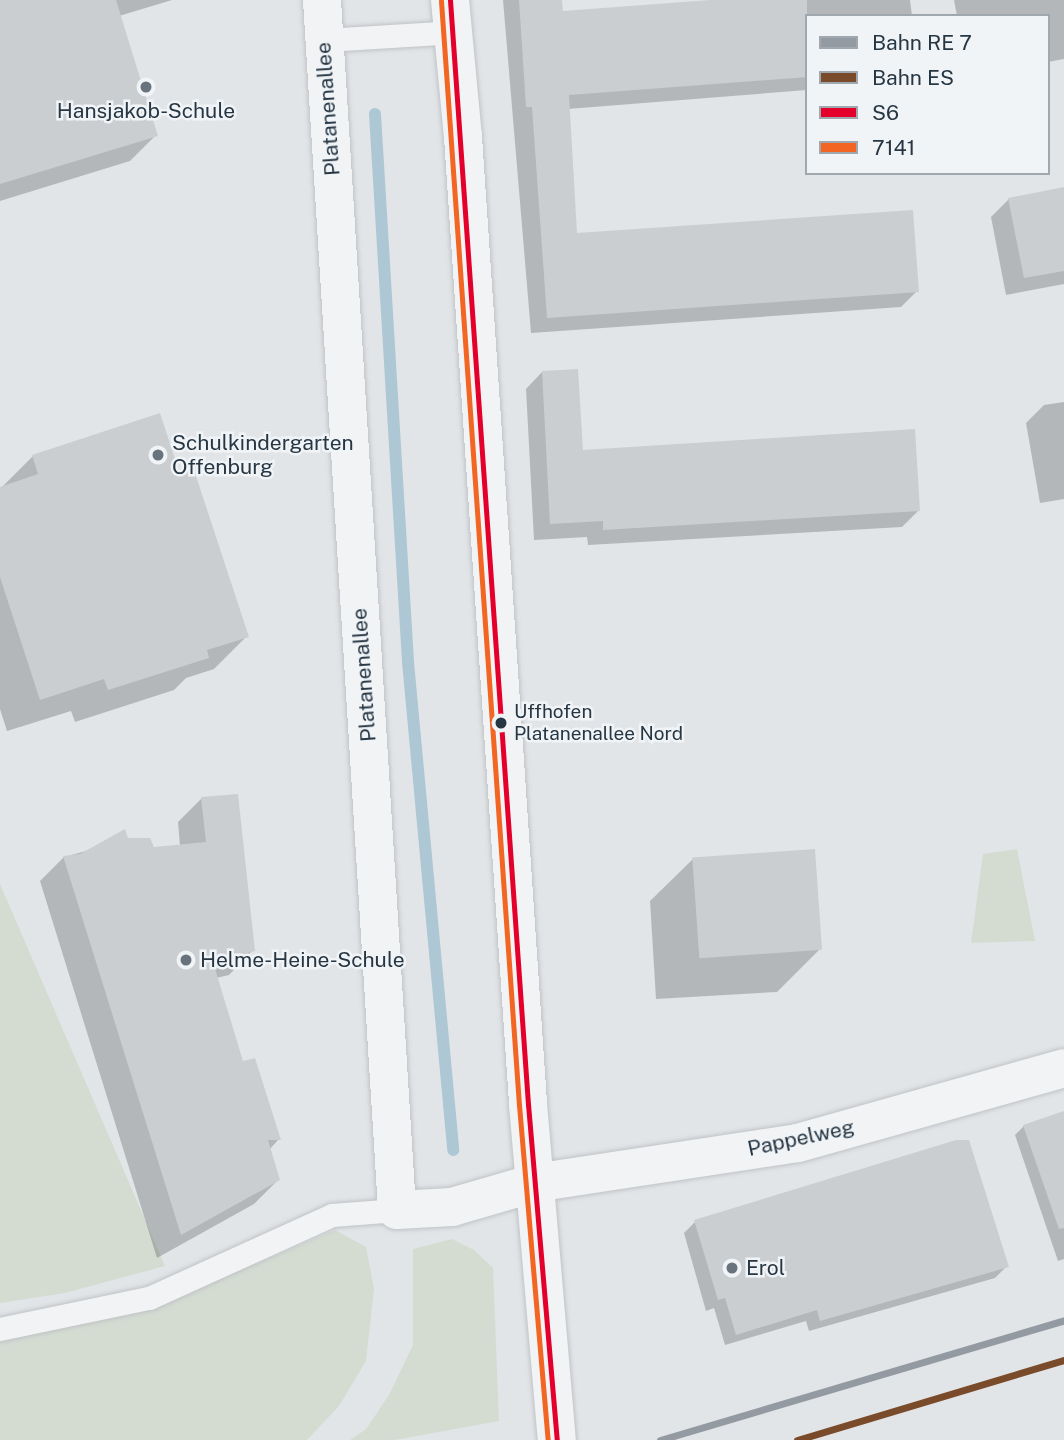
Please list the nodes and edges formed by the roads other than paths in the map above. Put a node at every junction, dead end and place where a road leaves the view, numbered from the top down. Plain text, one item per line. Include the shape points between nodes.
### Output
1 (322, 0) edge
2 (452, 16) edge
3 (324, 40) junction
4 (1064, 1068) edge
5 (534, 1183) junction
6 (397, 1210) junction
7 (0, 1329) edge
8 (557, 1440) edge

1 - 3 street, Platanenallee
2 - 3 lane
2 - 5 street
3 - 6 street, Platanenallee
4 - 5 street, Pappelweg via 798,1143
5 - 6 street via 452,1207
5 - 8 street
6 - 7 lane via 332,1215 149,1298

